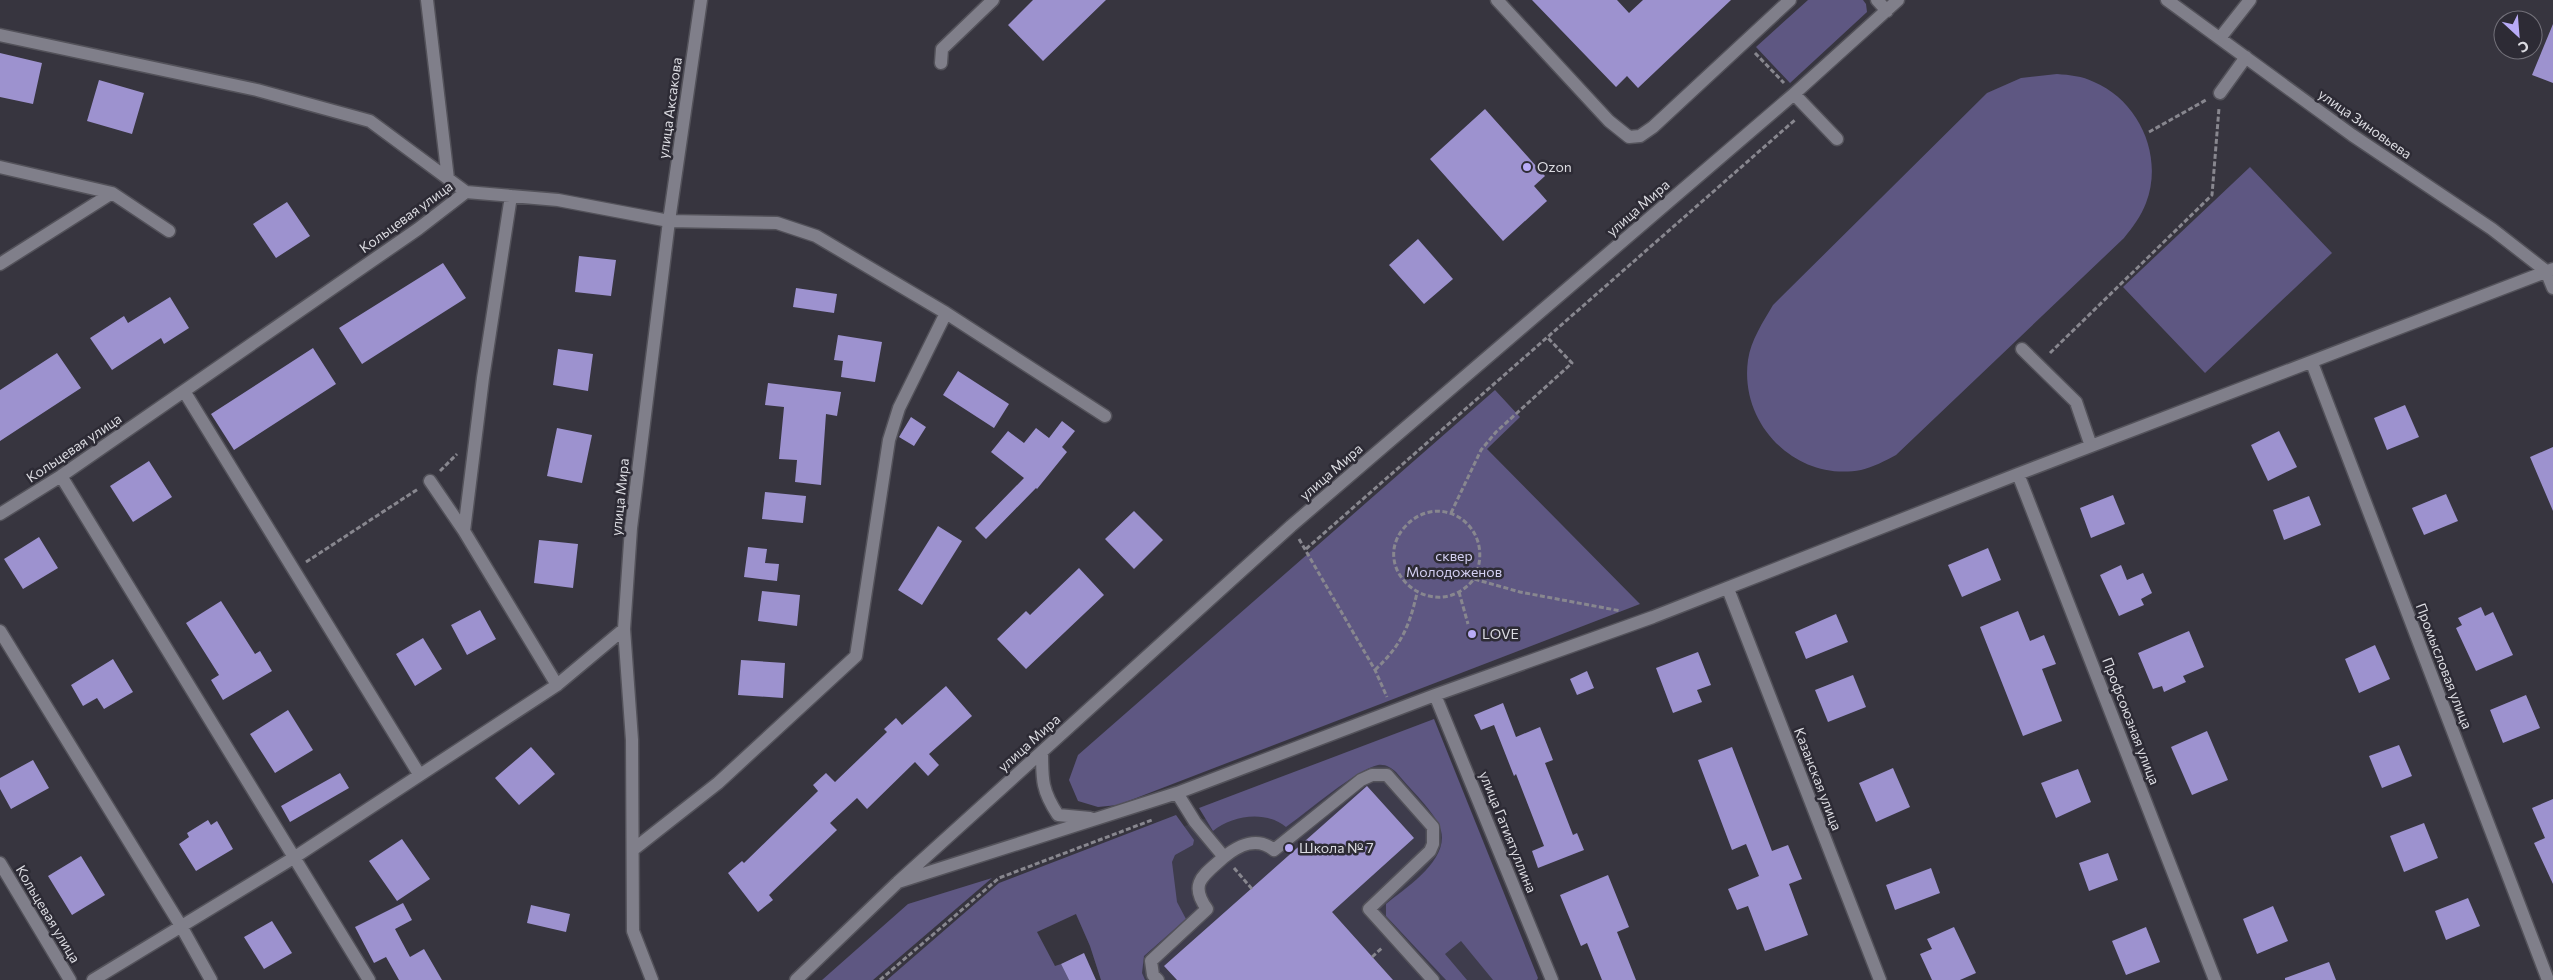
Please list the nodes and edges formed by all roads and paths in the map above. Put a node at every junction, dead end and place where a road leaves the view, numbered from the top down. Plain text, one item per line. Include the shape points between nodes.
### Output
1 (426, 0) edge
2 (701, 0) edge
3 (993, 0) edge
4 (1497, 0) edge
5 (1790, 0) edge
6 (1877, 0) edge
7 (1898, 0) edge
8 (2167, 0) edge
9 (2250, 0) edge
10 (1886, 11) junction
11 (0, 35) edge
12 (2220, 38) junction
13 (1745, 42) junction
14 (2246, 57) junction
15 (941, 62) dead end
16 (2220, 93) junction
17 (1794, 94) junction
18 (1808, 108) junction
19 (2149, 132) dead end
20 (1837, 139) dead end
21 (0, 167) edge
22 (448, 179) junction
23 (466, 192) junction
24 (112, 194) junction
25 (511, 196) junction
26 (669, 221) junction
27 (169, 231) dead end
28 (0, 264) edge
29 (2550, 270) edge
30 (2553, 288) edge
31 (946, 313) junction
32 (1548, 338) junction
33 (2022, 349) dead end
34 (2312, 363) junction
35 (2038, 364) junction
36 (184, 391) junction
37 (1105, 416) dead end
38 (476, 436) junction
39 (2091, 446) junction
40 (2018, 474) junction
41 (61, 476) junction
42 (430, 481) junction
43 (0, 514) edge
44 (1451, 514) junction
45 (1291, 526) junction
46 (464, 531) junction
47 (1306, 549) junction
48 (295, 569) junction
49 (1474, 579) junction
50 (1728, 589) junction
51 (1459, 592) junction
52 (1417, 593) junction
53 (1626, 612) dead end
54 (1468, 624) dead end
55 (624, 629) junction
56 (0, 631) edge
57 (1375, 670) junction
58 (557, 685) junction
59 (1435, 695) junction
60 (1393, 712) junction
61 (1042, 752) junction
62 (419, 774) junction
63 (1177, 793) junction
64 (1159, 817) dead end
65 (1095, 819) junction
66 (634, 849) junction
67 (1224, 857) junction
68 (295, 858) junction
69 (0, 863) edge
70 (898, 882) junction
71 (1252, 889) dead end
72 (181, 926) junction
73 (70, 980) edge
74 (92, 980) edge
75 (211, 980) edge
76 (369, 980) edge
77 (652, 980) edge
78 (796, 980) edge
79 (880, 980) edge
80 (1158, 980) edge
81 (1433, 980) edge
82 (1552, 980) edge
83 (1880, 980) edge
84 (2216, 980) edge
85 (2548, 980) edge

1 - 22 street
2 - 26 street, улица Аксакова
3 - 15 street via 942,49
4 - 13 street via 1609,121 1629,137 1640,136 1654,127
5 - 13 street
6 - 10 street
7 - 10 street, улица Мира
8 - 12 street, улица Зиновьева
9 - 12 street
10 - 17 street, улица Мира
11 - 22 street, Кольцевая улица via 257,90 370,121
12 - 14 street, улица Зиновьева
13 - 17 path
14 - 16 street
14 - 29 street, улица Зиновьева via 2352,135
16 - 19 path
16 - 35 path via 2212,195
17 - 18 street
17 - 45 street, улица Мира
18 - 20 street
18 - 32 path
21 - 24 street
22 - 23 street, Кольцевая улица
23 - 25 street
23 - 36 street, Кольцевая улица via 418,229
24 - 27 street
24 - 28 street
25 - 26 street via 558,200
25 - 38 street
26 - 31 street via 777,223 795,227 854,256
26 - 55 street, улица Мира via 631,528
29 - 30 street
29 - 34 street
31 - 37 street
31 - 66 street via 898,408 889,440 856,656 718,783
32 - 44 path via 1572,363 1496,432 1481,450
32 - 47 path
33 - 35 street
34 - 39 street
34 - 85 street, Промысловая улица
35 - 39 street via 2076,402
36 - 41 street, Кольцевая улица
36 - 48 street
38 - 42 path
38 - 46 street
39 - 40 street
40 - 50 street
40 - 84 street, Профсоюзная улица
41 - 43 street, Кольцевая улица
41 - 68 street
42 - 46 street
42 - 48 path
44 - 49 path via 1469,525 1480,543 1481,557
44 - 52 path via 1438,511 1418,517 1402,530 1394,558 1398,572
45 - 47 path
45 - 61 street, улица Мира
46 - 58 street
47 - 57 path
48 - 62 street
49 - 51 path
49 - 53 path via 1520,592
50 - 59 street
50 - 83 street, Казанская улица
51 - 52 path via 1438,597
51 - 54 path
52 - 57 path via 1406,633
55 - 58 street
55 - 66 street, улица Мира via 632,740
56 - 72 street
57 - 60 path
58 - 62 street
59 - 60 street
59 - 82 street, улица Гатиятуллина
60 - 63 street
61 - 65 street via 1046,798 1058,815
61 - 70 street, улица Мира
62 - 68 street
63 - 65 street
63 - 67 street via 1195,822
64 - 79 path via 999,878
65 - 70 street
66 - 77 street, улица Мира via 633,931
67 - 71 path
67 - 80 street via 1197,887 1198,897 1207,909 1151,961
67 - 81 street via 1234,848 1254,842 1267,844 1274,850 1361,780 1382,773 1388,775 1433,827 1433,844 1430,851 1369,909
68 - 72 street
68 - 76 street
69 - 73 street, Кольцевая улица
70 - 78 street, улица Мира
72 - 74 street
72 - 75 street

